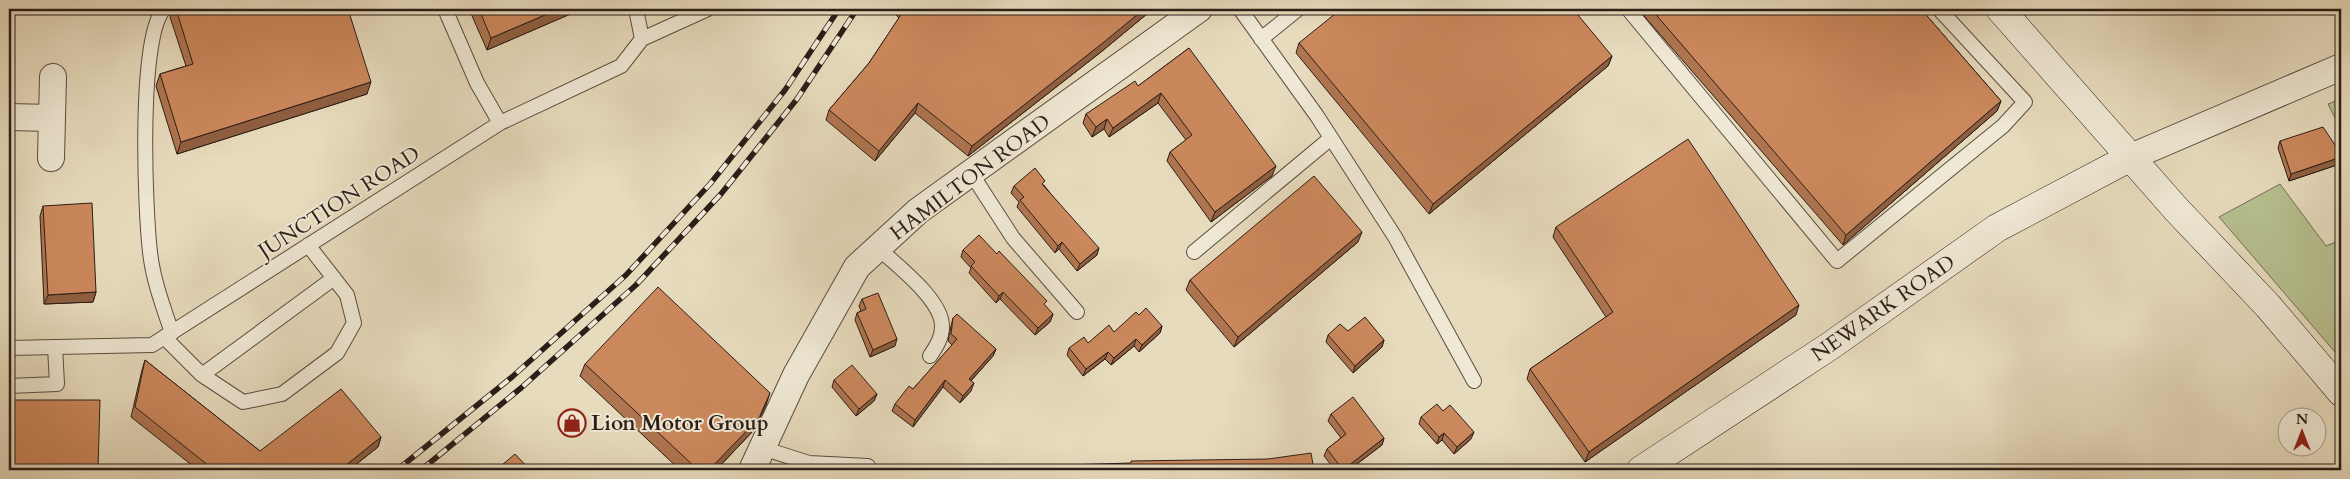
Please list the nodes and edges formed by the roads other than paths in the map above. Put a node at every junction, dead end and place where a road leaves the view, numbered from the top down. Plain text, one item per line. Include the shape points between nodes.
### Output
1 (164, 9) edge
2 (445, 9) edge
3 (636, 9) edge
4 (708, 9) edge
5 (1199, 9) edge
6 (1240, 9) edge
7 (1298, 9) edge
8 (1628, 9) edge
9 (1939, 9) edge
10 (2000, 9) edge
11 (642, 39) junction
12 (1261, 39) junction
13 (2341, 67) edge
14 (53, 77) dead end
15 (9, 117) edge
16 (52, 118) junction
17 (500, 123) junction
18 (1331, 138) junction
19 (2131, 157) junction
20 (51, 158) dead end
21 (971, 173) junction
22 (308, 245) junction
23 (878, 248) junction
24 (1194, 252) dead end
25 (334, 278) junction
26 (1077, 312) dead end
27 (168, 335) junction
28 (55, 347) junction
29 (9, 348) edge
30 (930, 356) dead end
31 (202, 375) junction
32 (1474, 381) dead end
33 (9, 386) edge
34 (2341, 392) edge
35 (757, 459) edge
36 (868, 466) dead end
37 (1641, 470) edge

1 - 27 lane via 156,21 146,73 147,208 150,254
2 - 17 lane via 477,83
3 - 11 lane
4 - 11 lane
5 - 21 street, HAMILTON ROAD
6 - 12 lane
7 - 12 lane
8 - 9 lane via 1837,261 2003,126 2025,102
10 - 19 main road
11 - 17 lane, JUNCTION ROAD via 621,66
12 - 18 lane
13 - 19 street
14 - 16 street
15 - 16 street
16 - 20 street
17 - 22 lane, JUNCTION ROAD
18 - 24 lane
18 - 32 lane via 1394,237
19 - 34 main road via 2268,306
19 - 37 main road, NEWARK ROAD via 1997,228 1830,346
21 - 23 street, HAMILTON ROAD via 918,211
21 - 26 lane via 1013,238
22 - 25 lane
22 - 27 lane, JUNCTION ROAD
23 - 30 lane via 925,293 938,311 942,326 940,341
23 - 35 street, HAMILTON ROAD via 857,266 796,375
25 - 31 lane
25 - 31 lane via 348,295 354,323 337,353 282,394 243,402
27 - 28 lane, JUNCTION ROAD via 152,345
27 - 31 lane
28 - 29 lane, JUNCTION ROAD
28 - 33 lane via 57,384
35 - 36 lane

